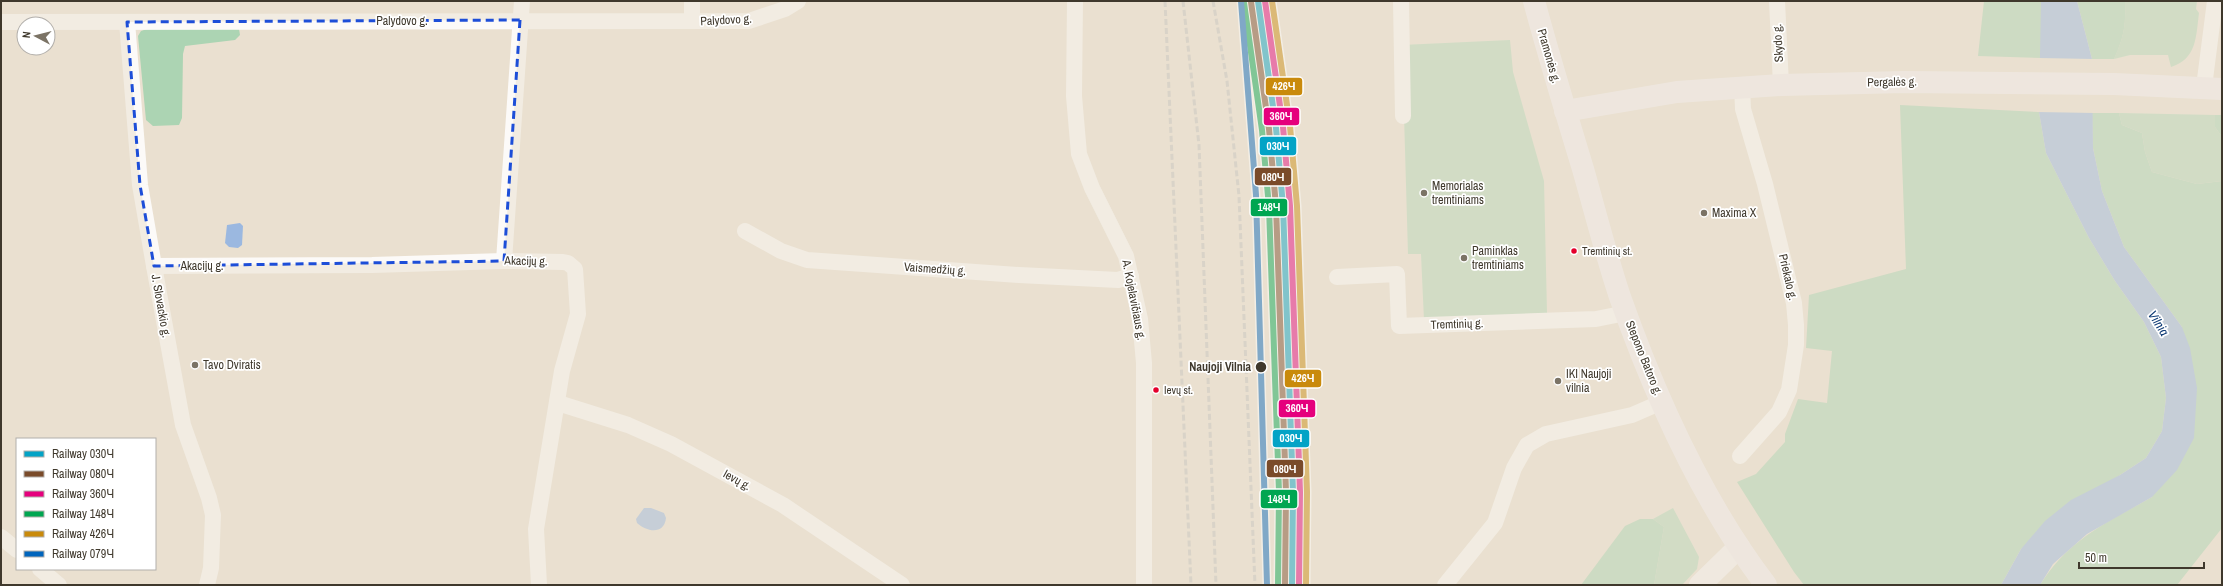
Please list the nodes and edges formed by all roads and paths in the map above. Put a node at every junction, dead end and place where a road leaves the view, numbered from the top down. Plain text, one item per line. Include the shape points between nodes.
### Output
1 (522, 1) edge
2 (692, 1) edge
3 (798, 1) edge
4 (1075, 1) edge
5 (1401, 1) edge
6 (1534, 1) edge
7 (1776, 1) edge
8 (2215, 1) edge
9 (520, 20) junction
10 (1, 22) edge
11 (127, 22) junction
12 (692, 22) junction
13 (1781, 85) junction
14 (1742, 86) junction
15 (2213, 88) edge
16 (1565, 111) junction
17 (1403, 116) dead end
18 (745, 231) dead end
19 (504, 261) junction
20 (154, 266) junction
21 (1131, 276) junction
22 (1337, 277) dead end
23 (1626, 313) junction
24 (1662, 402) junction
25 (558, 404) junction
26 (1740, 456) dead end
27 (1, 537) edge
28 (1739, 547) junction
29 (16, 549) edge
30 (41, 570) edge
31 (59, 585) edge
32 (208, 585) edge
33 (539, 585) edge
34 (902, 585) edge
35 (1144, 585) edge
36 (1445, 585) edge
37 (1700, 585) edge
38 (1766, 585) edge

1 - 9 street
2 - 12 street
3 - 12 street, Palydovo g. via 785,9 749,21
4 - 21 street, A. Kojelavičiaus g. via 1074,96 1079,154 1092,188 1126,256
5 - 17 street
6 - 16 main road, Pramonės g.
7 - 13 street, Skydo g.
8 - 15 street
9 - 11 street, Palydovo g.
9 - 12 street, Palydovo g.
9 - 19 street
10 - 11 street, Palydovo g.
11 - 20 street, J. Slovackio g. via 140,185
13 - 14 main road, Pergalės g.
13 - 15 main road, Pergalės g. via 1904,82 2114,84
14 - 16 main road, Pergalės g. via 1678,92
14 - 26 street, Priekalo g. via 1743,109 1792,295 1796,325 1789,390 1779,412
16 - 23 main road, Stepono Batoro g.
18 - 21 street, Vaismedžių g. via 781,251 807,260 1118,280
19 - 20 street, Akacijų g. via 372,265
19 - 25 street, Akacijų g. via 563,262 575,269 578,314 562,371
20 - 32 street, J. Slovackio g. via 183,425 213,515
21 - 35 street, A. Kojelavičiaus g. via 1140,319 1144,363
22 - 23 street, Tremtinių g. via 1397,274 1399,326 1596,319
23 - 24 main road, Stepono Batoro g.
24 - 28 main road, Stepono Batoro g. via 1704,488
24 - 36 street via 1632,415 1546,434 1527,445 1514,468 1495,524
25 - 33 street, Akacijų g. via 536,529
25 - 34 street, Ievų g. via 628,425 670,444 783,505
27 - 29 street
28 - 37 main road
28 - 38 main road, Stepono Batoro g.
30 - 31 street

